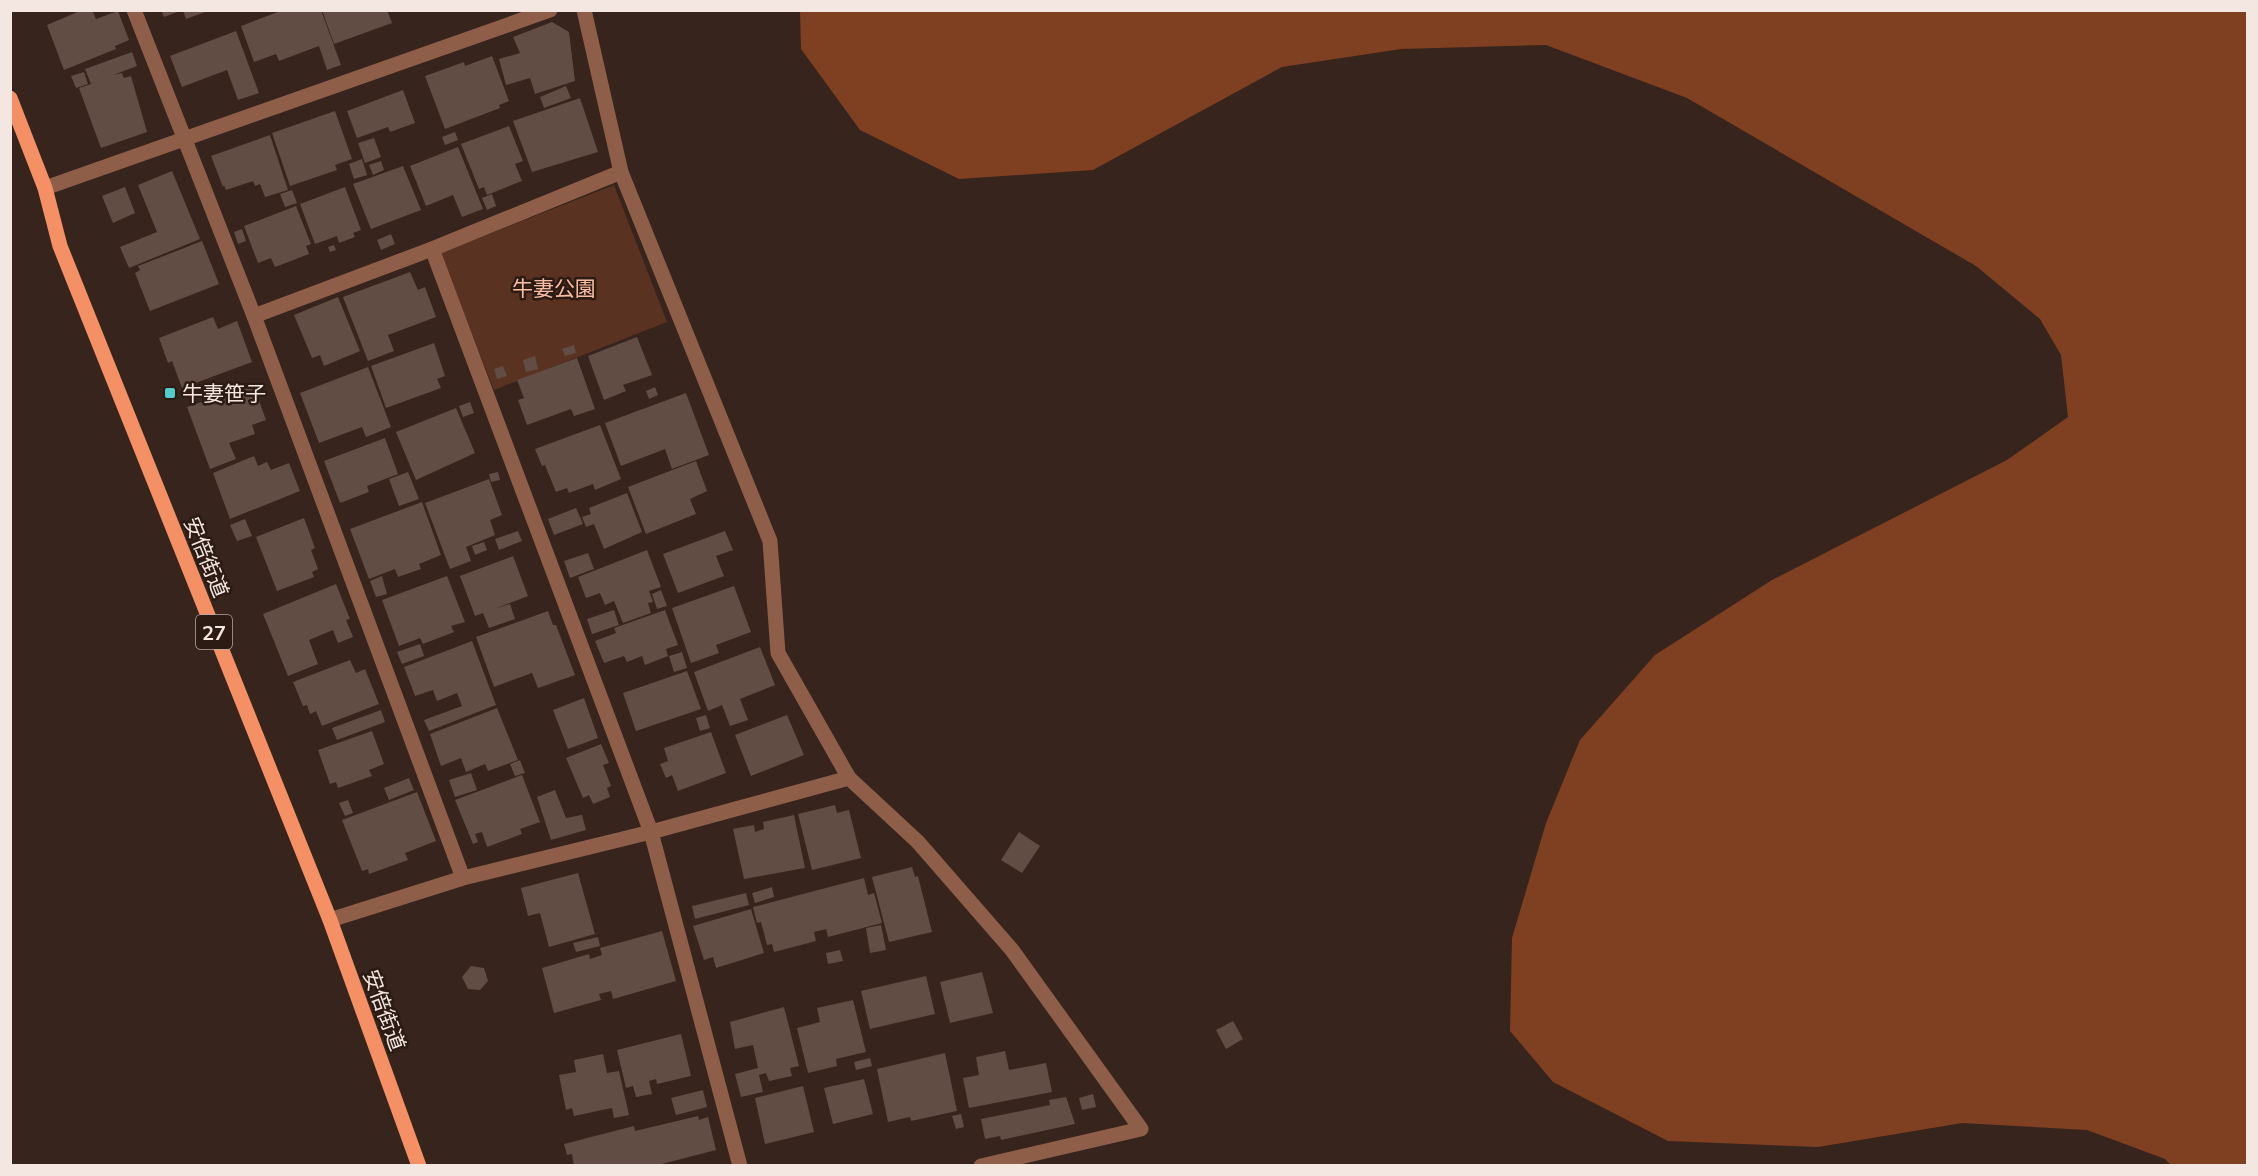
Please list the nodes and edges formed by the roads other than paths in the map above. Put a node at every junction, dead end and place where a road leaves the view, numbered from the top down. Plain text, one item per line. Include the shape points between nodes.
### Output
1 (134, 10) edge
2 (550, 10) edge
3 (584, 10) edge
4 (10, 98) edge
5 (183, 141) junction
6 (621, 172) junction
7 (45, 188) junction
8 (432, 249) junction
9 (254, 316) junction
10 (849, 778) junction
11 (651, 832) junction
12 (463, 878) junction
13 (330, 920) junction
14 (419, 1166) edge
15 (740, 1166) edge
16 (981, 1166) edge

1 - 5 street
2 - 5 street
3 - 6 street
4 - 7 main road, 安倍街道 / 27
5 - 7 street
5 - 9 street
6 - 8 street
6 - 10 street via 770,541 778,654
7 - 13 main road, 安倍街道 / 27 via 60,246
8 - 9 street
8 - 11 street
9 - 12 street
10 - 11 street
10 - 16 street via 918,842 1012,950 1141,1129
11 - 12 street
11 - 15 street
12 - 13 street
13 - 14 main road, 安倍街道 / 27

